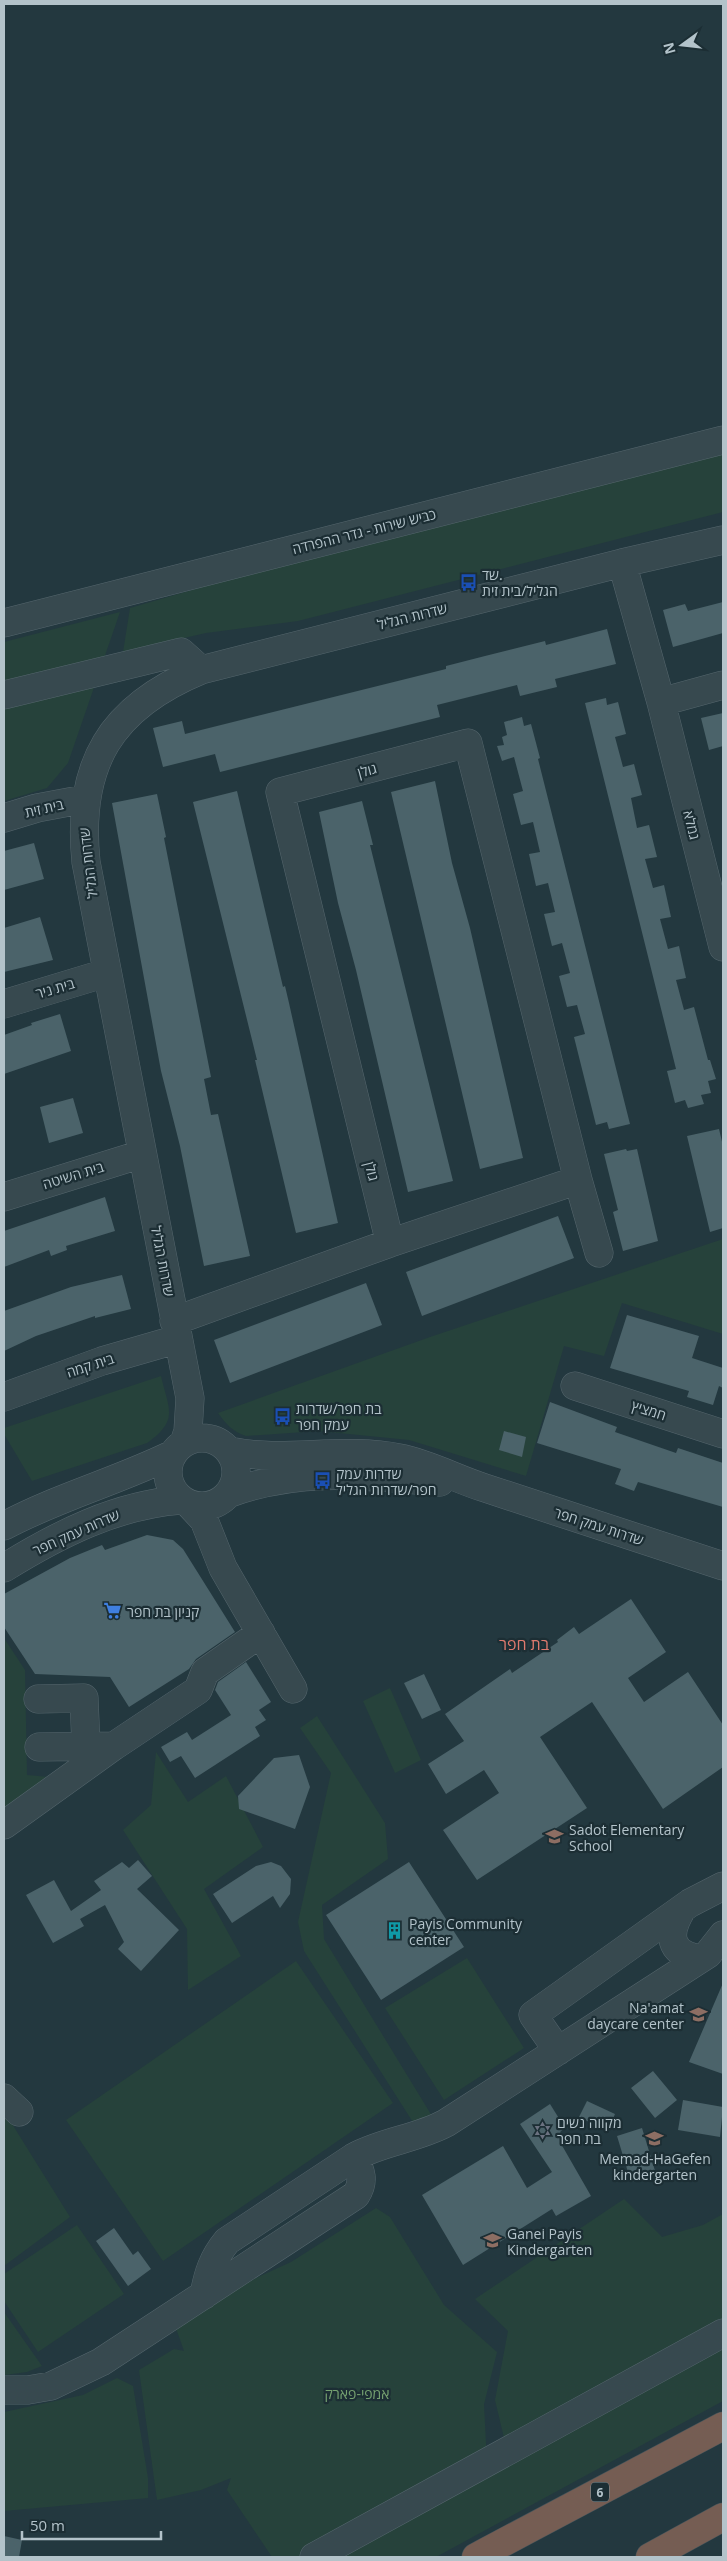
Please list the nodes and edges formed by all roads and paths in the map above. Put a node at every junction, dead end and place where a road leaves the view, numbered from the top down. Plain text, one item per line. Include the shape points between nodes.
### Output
1 (723, 440) edge
2 (723, 540) edge
3 (622, 563) junction
4 (4, 623) edge
5 (201, 670) junction
6 (723, 685) edge
7 (4, 695) edge
8 (661, 702) junction
9 (85, 799) junction
10 (4, 818) edge
11 (723, 947) edge
12 (106, 973) junction
13 (4, 1004) edge
14 (142, 1154) junction
15 (578, 1180) junction
16 (4, 1197) edge
17 (390, 1244) junction
18 (599, 1253) dead end
19 (176, 1330) junction
20 (575, 1386) dead end
21 (4, 1397) edge
22 (190, 1398) junction
23 (723, 1434) edge
24 (220, 1445) junction
25 (178, 1448) junction
26 (476, 1486) junction
27 (228, 1494) junction
28 (186, 1502) junction
29 (7, 1516) edge
30 (214, 1544) junction
31 (723, 1566) edge
32 (4, 1568) edge
33 (261, 1633) junction
34 (293, 1689) dead end
35 (38, 1699) dead end
36 (114, 1746) junction
37 (39, 1747) dead end
38 (86, 1747) junction
39 (4, 1825) edge
40 (708, 1900) edge
41 (723, 1935) edge
42 (700, 1959) junction
43 (558, 2051) junction
44 (723, 2333) edge
45 (4, 2390) edge
46 (723, 2426) edge
47 (723, 2517) edge
48 (314, 2557) edge
49 (476, 2557) edge
50 (650, 2557) edge

1 - 4 street, כביש שירות - גדר ההפרדה
2 - 3 street, שדרות הגליל
3 - 5 street, שדרות הגליל
3 - 8 street, גמלא
5 - 7 street via 181,652
5 - 9 street, שדרות הגליל via 144,700 122,721 93,768
6 - 8 street
8 - 11 street, גמלא
9 - 10 street, בית זית
9 - 12 street, שדרות הגליל via 86,862
12 - 13 street, בית ניר
12 - 14 street, שדרות הגליל
14 - 16 street, בית השיטה
14 - 19 street, שדרות הגליל
15 - 17 street
15 - 17 street, גולן via 468,743 280,792
15 - 18 street, גולן
17 - 19 street
19 - 21 street, בית קמה
19 - 22 street, שדרות הגליל
20 - 23 street, חמציץ
22 - 24 street, שדרות הגליל
22 - 25 street, שדרות הגליל via 188,1431
24 - 25 street via 200,1437
24 - 26 street, שדרות עמק חפר via 252,1455 381,1454 427,1465
24 - 27 street via 236,1471
25 - 28 street via 168,1474 170,1484
25 - 29 street
26 - 27 street, שדרות עמק חפר via 368,1476 308,1475 256,1483
26 - 31 street, שדרות עמק חפר
27 - 28 street via 211,1505
27 - 30 street via 216,1519
28 - 30 street via 204,1520
28 - 32 street, שדרות עמק חפר via 144,1505 103,1517 32,1550
30 - 33 street via 223,1568
33 - 34 street
33 - 36 street via 206,1672 198,1690
35 - 38 street via 84,1698
36 - 38 street
36 - 39 street
37 - 38 street
40 - 42 street via 673,1930 675,1947
40 - 43 street via 533,2015
41 - 42 street
42 - 43 street
43 - 45 street via 433,2130 372,2147 354,2156 227,2241 215,2255 204,2294 122,2349 51,2386
44 - 48 street
46 - 49 highway, 6
47 - 50 highway

